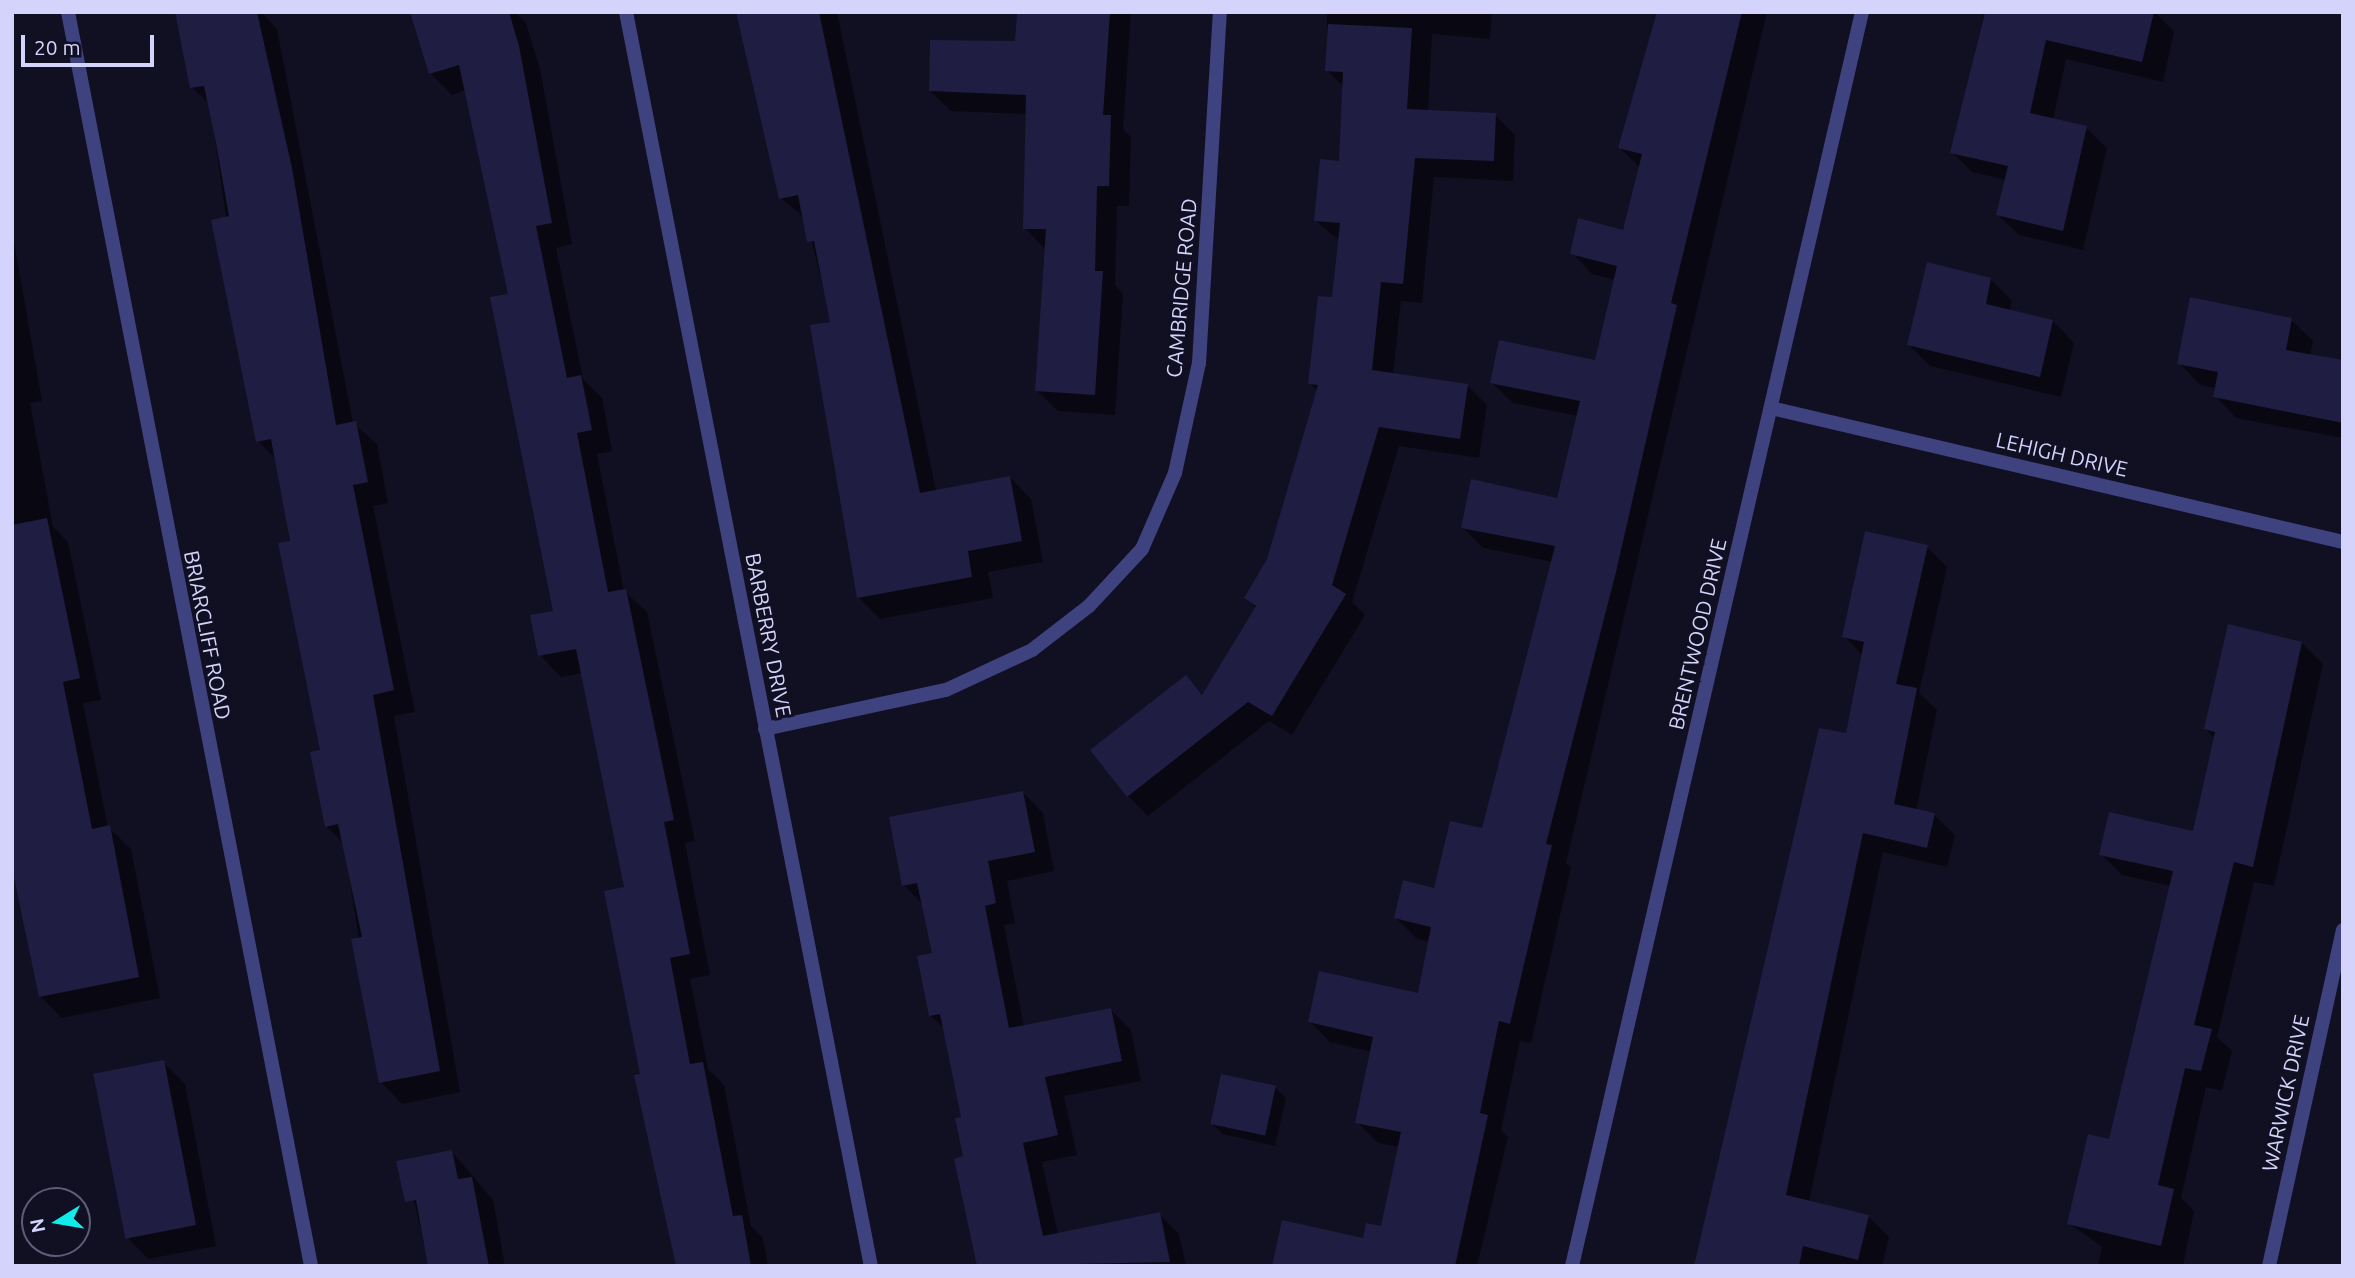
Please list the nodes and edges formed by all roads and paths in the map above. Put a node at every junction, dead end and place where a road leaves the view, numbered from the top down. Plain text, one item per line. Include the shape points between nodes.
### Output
1 (68, 12) edge
2 (626, 12) edge
3 (1220, 12) edge
4 (1863, 12) edge
5 (1771, 408) junction
6 (2343, 542) edge
7 (765, 729) junction
8 (2343, 930) edge
9 (311, 1266) edge
10 (871, 1266) edge
11 (1572, 1266) edge
12 (2269, 1266) edge

1 - 9 street, BRIARCLIFF ROAD
2 - 7 street, BARBERRY DRIVE
3 - 7 street, CAMBRIDGE ROAD via 1199,363 1175,473 1142,549 1089,606 1032,650 946,690
4 - 5 street, BRENTWOOD DRIVE
5 - 6 street, LEHIGH DRIVE
5 - 11 street, BRENTWOOD DRIVE
7 - 10 street, BARBERRY DRIVE
8 - 12 street, WARWICK DRIVE

